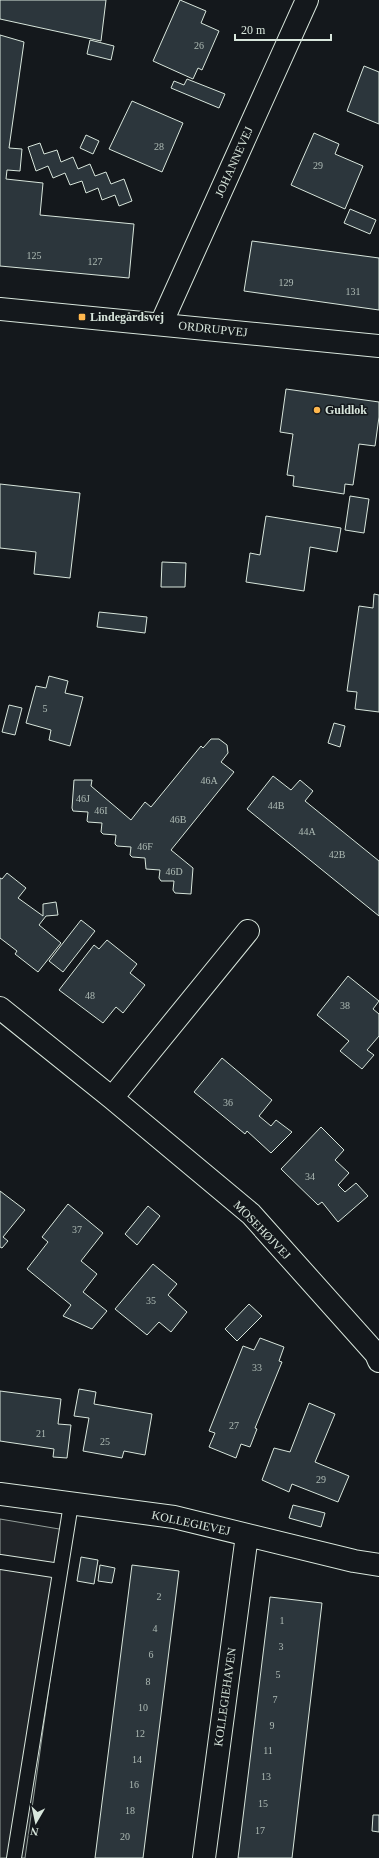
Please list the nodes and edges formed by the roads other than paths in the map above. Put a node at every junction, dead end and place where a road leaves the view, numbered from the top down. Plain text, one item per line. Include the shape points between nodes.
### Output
1 (307, 0) edge
2 (0, 310) edge
3 (162, 324) junction
4 (379, 346) edge
5 (248, 931) dead end
6 (0, 1008) edge
7 (112, 1098) junction
8 (379, 1360) edge
9 (0, 1494) edge
10 (71, 1504) junction
11 (247, 1535) junction
12 (0, 1562) edge
13 (379, 1565) edge
14 (60, 1571) junction
15 (14, 1858) edge
16 (204, 1858) edge

1 - 3 street, JOHANNEVEJ
2 - 3 street, ORDRUPVEJ
3 - 4 street, ORDRUPVEJ
5 - 7 street
6 - 7 street, MOSEHØJVEJ
7 - 8 street, MOSEHØJVEJ via 251,1214
9 - 10 street, KOLLEGIEVEJ
10 - 11 street, KOLLEGIEVEJ via 174,1517
10 - 14 lane
11 - 13 street, KOLLEGIEVEJ
11 - 16 street, KOLLEGIEHAVEN
12 - 14 lane
14 - 15 lane

